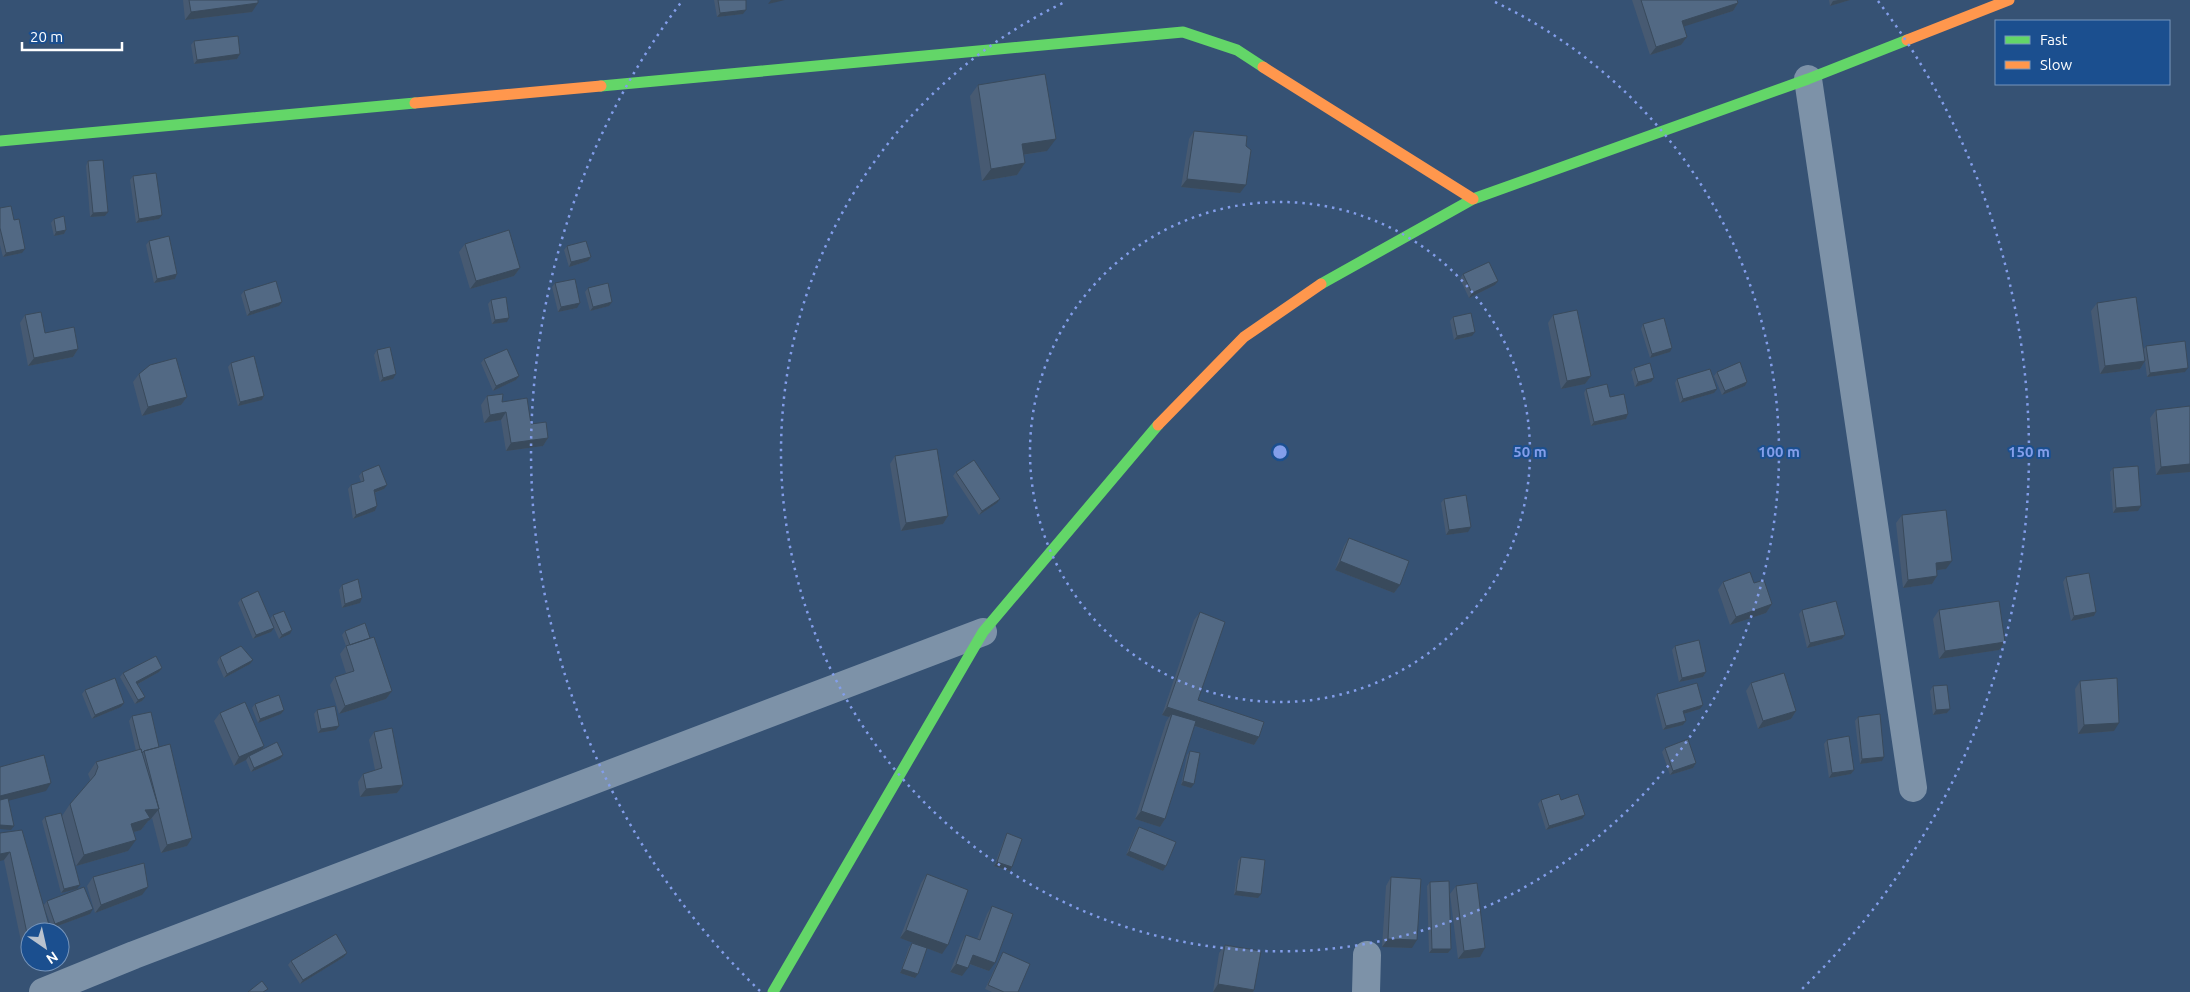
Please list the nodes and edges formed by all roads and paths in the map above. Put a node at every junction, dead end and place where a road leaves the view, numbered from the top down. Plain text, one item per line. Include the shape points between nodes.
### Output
1 (2009, 0) edge
2 (1808, 79) junction
3 (0, 141) edge
4 (1473, 199) junction
5 (983, 632) junction
6 (1913, 788) dead end
7 (1367, 955) dead end
8 (43, 992) edge
9 (773, 992) edge
10 (1366, 992) edge

1 - 2 main road
2 - 4 main road
2 - 6 street
3 - 4 main road via 1183,32 1237,50
4 - 5 main road via 1324,281 1244,337 1150,433
5 - 8 street
5 - 9 main road
7 - 10 street

